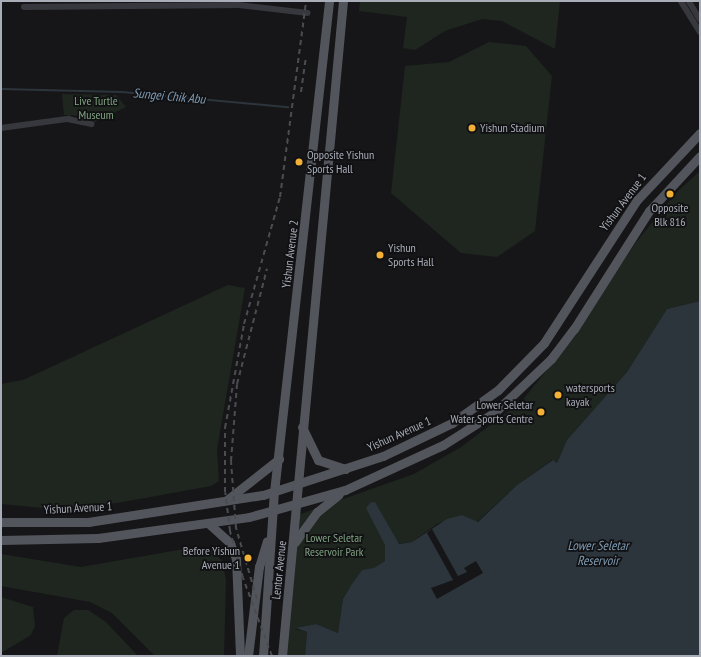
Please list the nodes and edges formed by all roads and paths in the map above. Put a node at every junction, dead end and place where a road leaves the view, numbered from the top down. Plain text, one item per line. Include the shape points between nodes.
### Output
1 (329, 1) edge
2 (342, 1) edge
3 (681, 1) edge
4 (690, 1) edge
5 (24, 8) dead end
6 (308, 13) dead end
7 (700, 19) edge
8 (700, 32) edge
9 (91, 124) dead end
10 (1, 128) edge
11 (700, 133) edge
12 (700, 156) edge
13 (301, 425) junction
14 (427, 436) junction
15 (443, 445) junction
16 (278, 459) junction
17 (346, 469) junction
18 (296, 486) junction
19 (345, 490) junction
20 (274, 492) junction
21 (224, 502) junction
22 (296, 505) junction
23 (273, 510) junction
24 (1, 522) edge
25 (208, 523) junction
26 (271, 529) junction
27 (1, 540) edge
28 (294, 544) junction
29 (240, 656) edge
30 (248, 656) edge
31 (263, 656) edge
32 (282, 656) edge

1 - 16 main road, Yishun Avenue 2
2 - 13 main road
3 - 8 street
4 - 7 street
5 - 6 street via 239,5
9 - 10 street via 68,119
11 - 14 main road, Yishun Avenue 1 via 637,200 565,314 528,361 473,410
12 - 15 main road via 649,211 574,329 551,359 495,412
13 - 17 main road via 318,460
13 - 18 main road
14 - 15 main road via 422,442 424,448
14 - 17 main road, Yishun Avenue 1
15 - 19 main road
16 - 20 main road, Yishun Avenue 2
16 - 21 main road
17 - 18 main road, Yishun Avenue 1
18 - 20 main road, Yishun Avenue 1
18 - 22 main road, Lentor Avenue
19 - 22 main road
19 - 28 main road via 317,512
20 - 21 main road, Yishun Avenue 1
20 - 23 main road, Yishun Avenue 2
21 - 24 main road, Yishun Avenue 1 via 88,522
22 - 23 main road
22 - 28 main road, Lentor Avenue
23 - 25 main road
23 - 26 main road, Lentor Avenue
25 - 27 main road via 98,538
25 - 29 main road via 230,543 236,560
26 - 30 main road via 259,567
26 - 31 main road, Lentor Avenue
28 - 32 main road, Lentor Avenue

